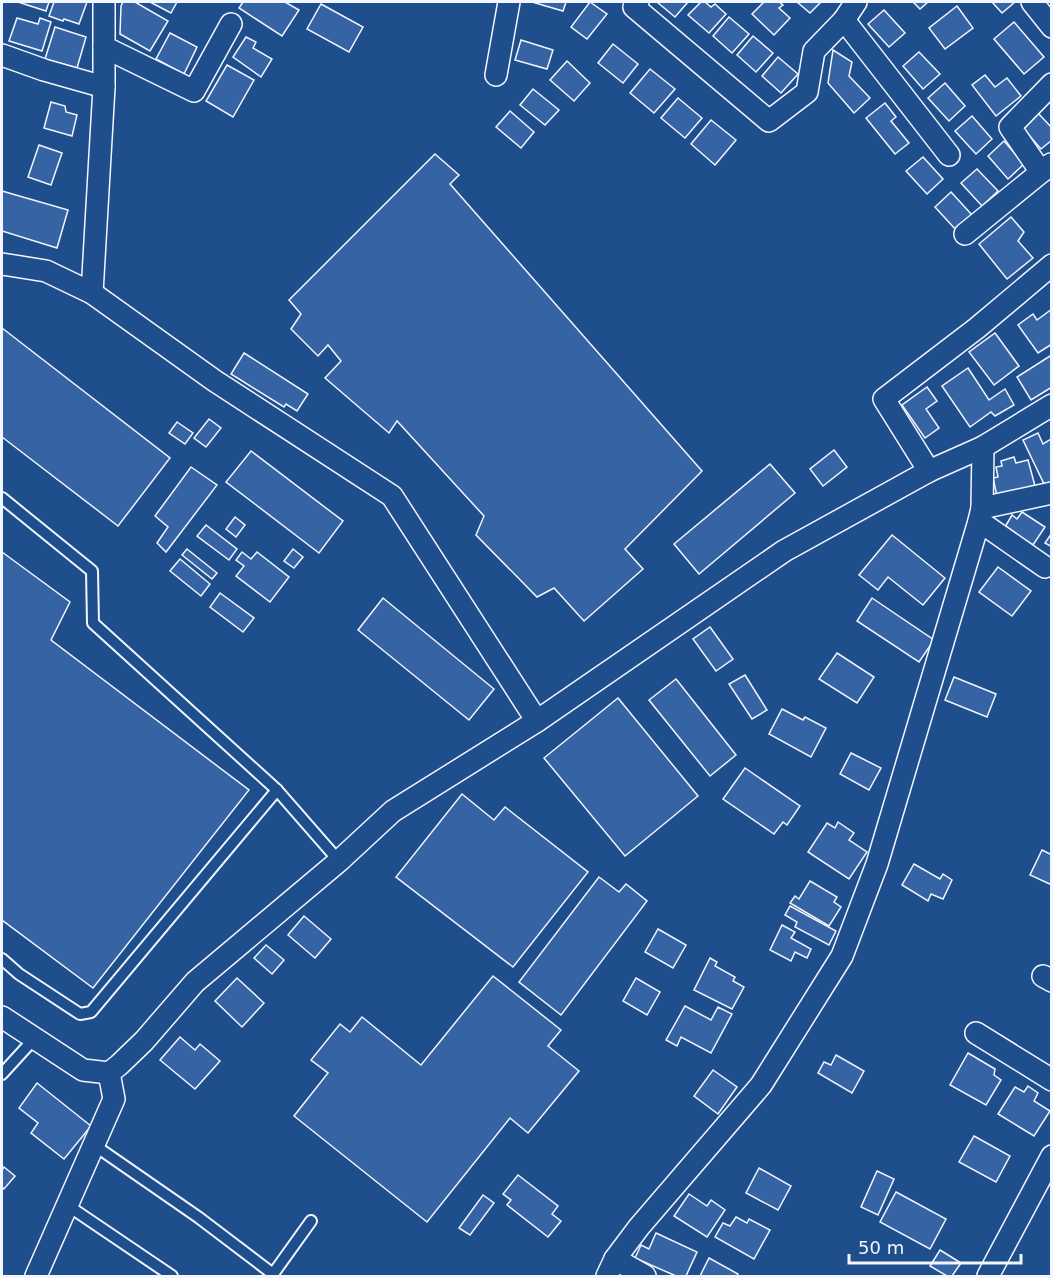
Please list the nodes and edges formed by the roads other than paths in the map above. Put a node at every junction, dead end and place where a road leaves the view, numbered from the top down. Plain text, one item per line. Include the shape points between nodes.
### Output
1 (104, 2) edge
2 (509, 2) edge
3 (638, 2) edge
4 (856, 2) edge
5 (1032, 2) edge
6 (844, 20) junction
7 (231, 24) dead end
8 (1052, 27) edge
9 (104, 47) junction
10 (2, 55) edge
11 (496, 75) dead end
12 (1052, 84) edge
13 (104, 87) junction
14 (949, 155) dead end
15 (1046, 168) edge
16 (965, 234) dead end
17 (2, 264) edge
18 (1052, 265) edge
19 (92, 293) junction
20 (1052, 405) edge
21 (983, 447) junction
22 (929, 471) junction
23 (1052, 493) edge
24 (2, 498) edge
25 (981, 515) junction
26 (1044, 567) dead end
27 (537, 721) junction
28 (277, 790) junction
29 (339, 861) junction
30 (2, 959) edge
31 (2, 1017) edge
32 (976, 1034) dead end
33 (34, 1039) junction
34 (109, 1073) junction
35 (2, 1074) edge
36 (1052, 1080) edge
37 (94, 1144) junction
38 (1052, 1156) edge
39 (67, 1205) junction
40 (310, 1221) dead end
41 (611, 1268) edge
42 (36, 1276) edge
43 (171, 1276) edge
44 (645, 1276) edge
45 (988, 1276) edge

1 - 9 street
2 - 11 street
3 - 6 street via 634,7 769,120 807,92 814,51
4 - 6 street
5 - 8 street
6 - 14 street
7 - 9 street via 194,91
9 - 13 street
10 - 13 street
12 - 15 street via 1010,126
13 - 19 street
15 - 16 street
17 - 19 street via 46,271
18 - 22 street via 884,399
19 - 27 street via 215,381 392,496
20 - 21 street
21 - 22 street
21 - 25 street
22 - 27 street via 784,551
23 - 25 street
24 - 28 lane via 92,571 93,623
25 - 26 street
25 - 41 street via 877,864 842,956 761,1085 639,1227
27 - 29 street via 393,811
28 - 29 lane
28 - 30 lane via 91,1012 80,1014
29 - 34 street via 195,982 144,1041
31 - 33 street
32 - 36 street
33 - 34 street via 83,1070
33 - 35 lane
34 - 37 street via 114,1099
37 - 39 street
37 - 40 lane via 273,1274
38 - 45 street
39 - 42 street
39 - 43 lane
41 - 44 street

